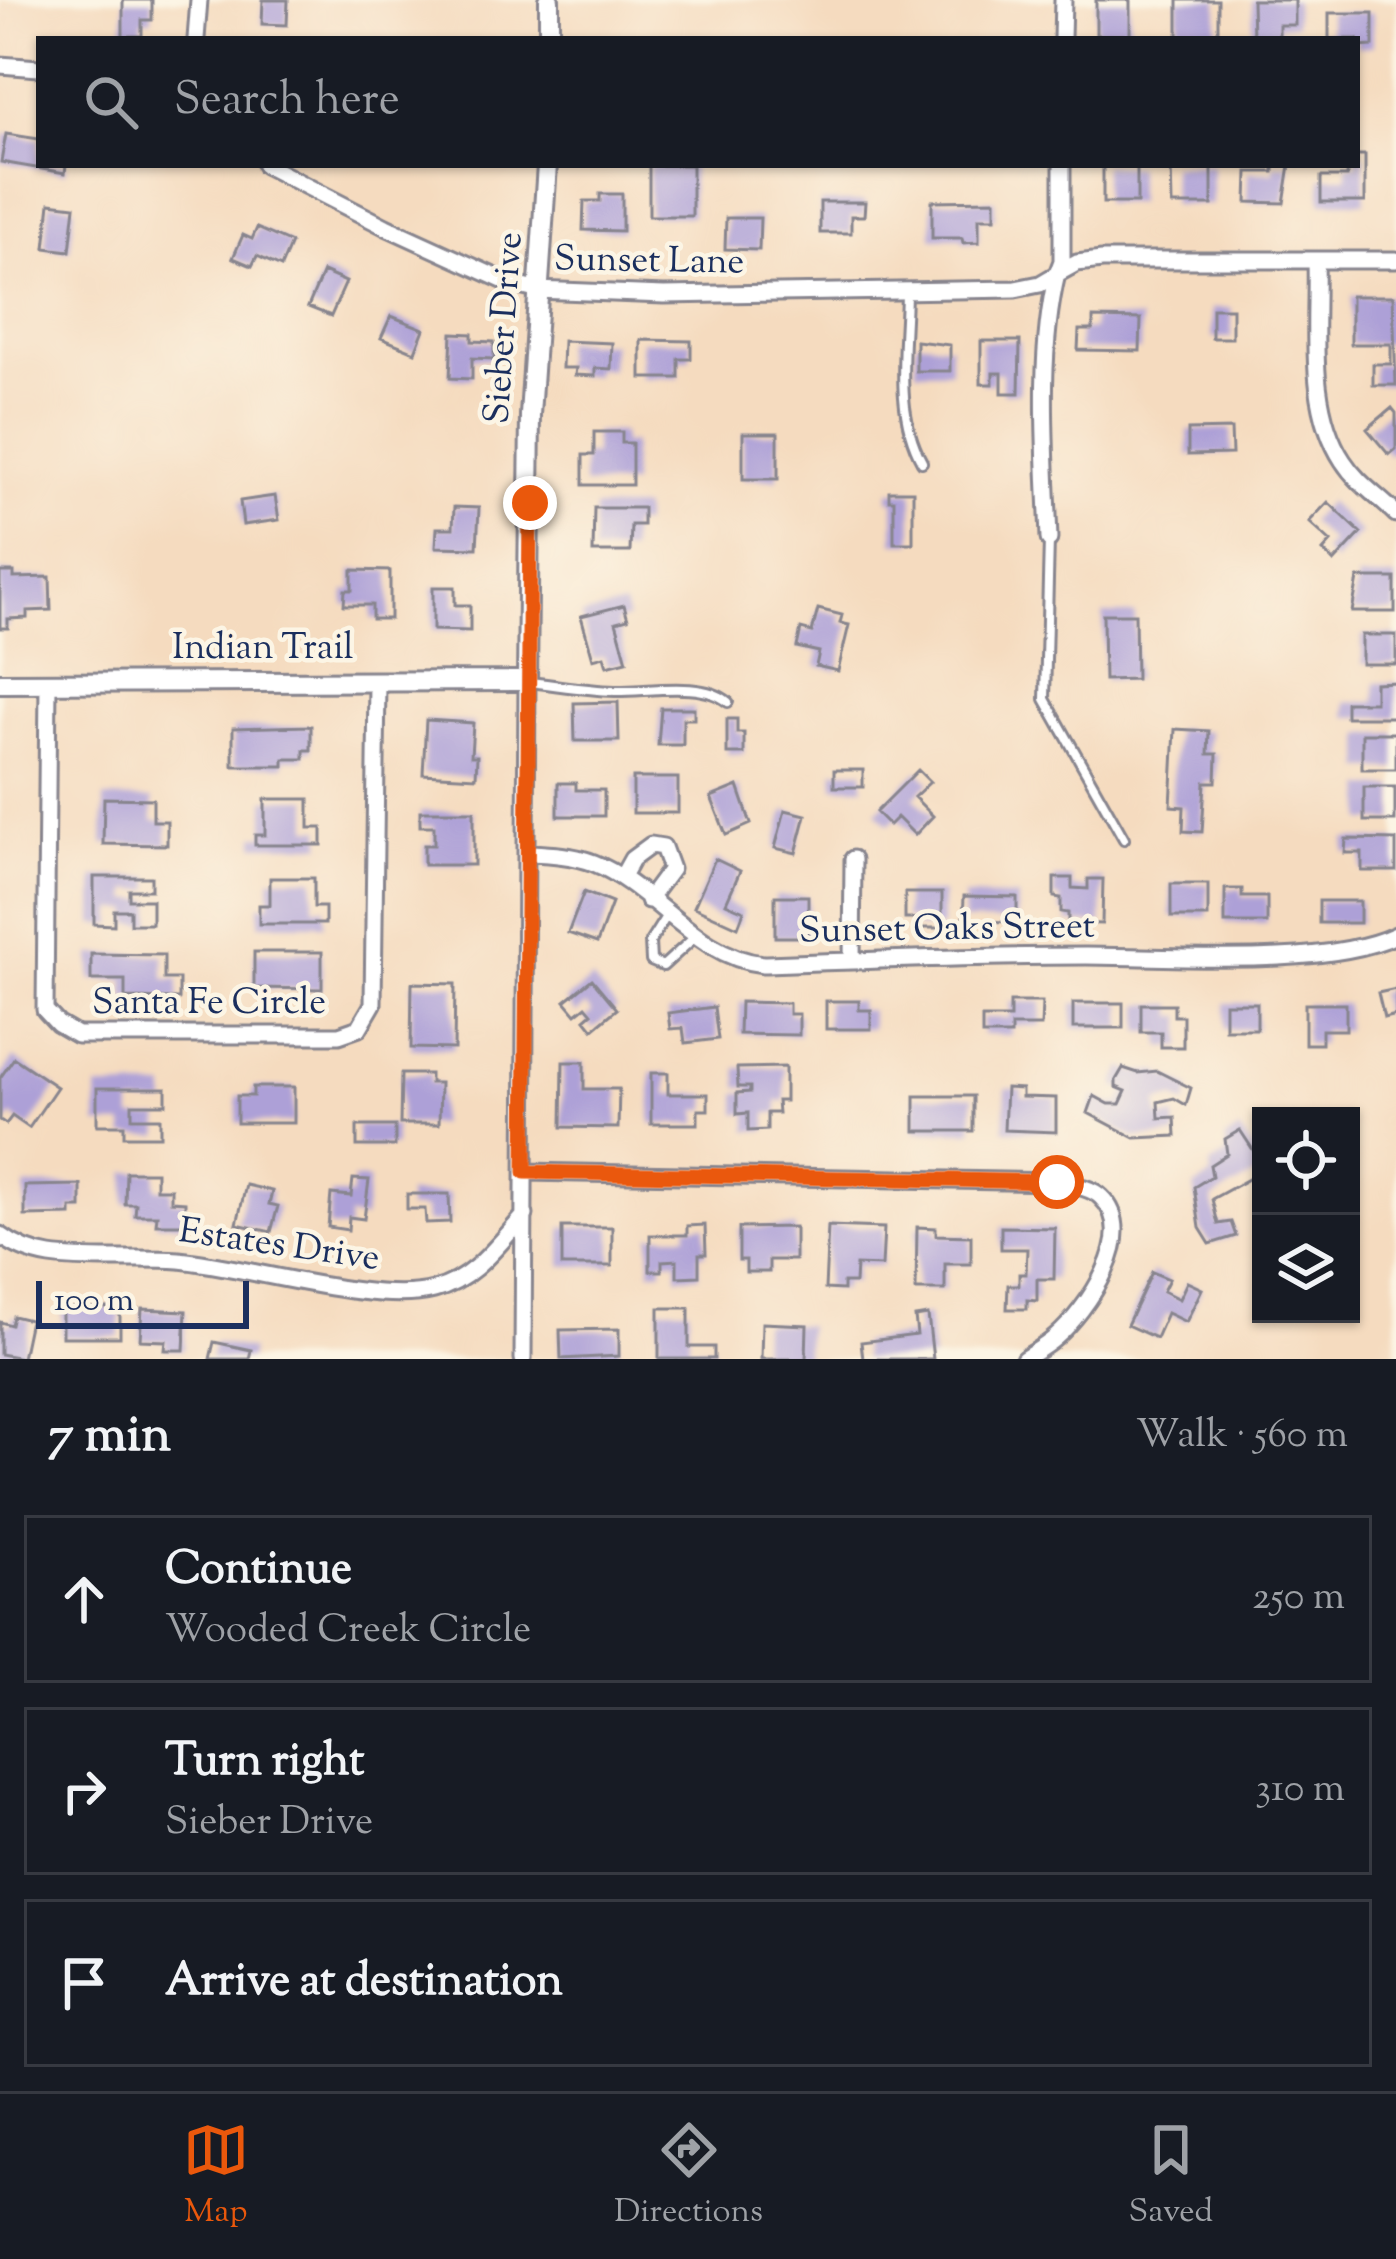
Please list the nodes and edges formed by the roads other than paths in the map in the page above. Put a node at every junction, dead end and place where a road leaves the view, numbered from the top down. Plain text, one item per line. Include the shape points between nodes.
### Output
1 (199, 0) edge
2 (549, 0) edge
3 (1063, 0) edge
4 (196, 36) edge
5 (549, 36) edge
6 (1062, 36) edge
7 (0, 65) edge
8 (36, 68) edge
9 (271, 168) edge
10 (547, 168) edge
11 (1062, 168) edge
12 (1316, 260) junction
13 (1396, 260) edge
14 (1057, 274) junction
15 (536, 290) junction
16 (906, 291) junction
17 (922, 462) dead end
18 (1396, 514) edge
19 (1049, 538) joint
20 (0, 682) edge
21 (48, 682) junction
22 (377, 682) junction
23 (527, 682) junction
24 (728, 702) dead end
25 (1124, 839) dead end
26 (528, 853) junction
27 (853, 860) dead end
28 (622, 877) junction
29 (648, 900) junction
30 (668, 914) junction
31 (698, 934) junction
32 (1396, 935) edge
33 (852, 961) junction
34 (525, 1172) junction
35 (525, 1215) junction
36 (0, 1235) edge
37 (523, 1359) edge
38 (1024, 1359) edge

1 - 4 street
2 - 5 street
3 - 6 street
7 - 8 street
9 - 15 street, Sunset Lane
10 - 15 street, Sieber Drive
11 - 14 street via 1065,237
12 - 13 street, Sunset Lane
12 - 14 street, Sunset Lane via 1102,260
12 - 18 street via 1319,390 1330,439 1344,464
14 - 16 street, Sunset Lane via 1015,289
14 - 19 street via 1045,428
15 - 16 street, Sunset Lane
15 - 23 street, Sieber Drive
16 - 17 lane via 903,391 910,441
19 - 25 lane via 1046,699
20 - 21 street, Indian Trail
21 - 22 street, Indian Trail
21 - 22 street, Santa Fe Circle via 45,1010 77,1035 339,1036 358,1028 373,1004
22 - 23 street, Indian Trail
23 - 24 lane via 697,691
23 - 26 street, Sieber Drive
26 - 28 street, Sunset Oaks Street via 587,860
26 - 34 street, Sieber Drive
27 - 33 street
28 - 29 street, Sunset Oaks Street
28 - 29 street via 651,845 663,847 670,869
29 - 30 street, Sunset Oaks Street
30 - 31 street, Sunset Oaks Street
30 - 31 lane via 650,941 651,961 663,966
31 - 33 street, Sunset Oaks Street via 738,961
32 - 33 street, Sunset Oaks Street via 1353,950 1233,957
34 - 35 street, Sieber Drive
34 - 38 street via 1080,1186 1101,1196 1114,1221 1106,1273 1057,1336
35 - 36 street, Estates Drive via 477,1268 428,1292 182,1261 54,1257
35 - 37 street, Sieber Drive

